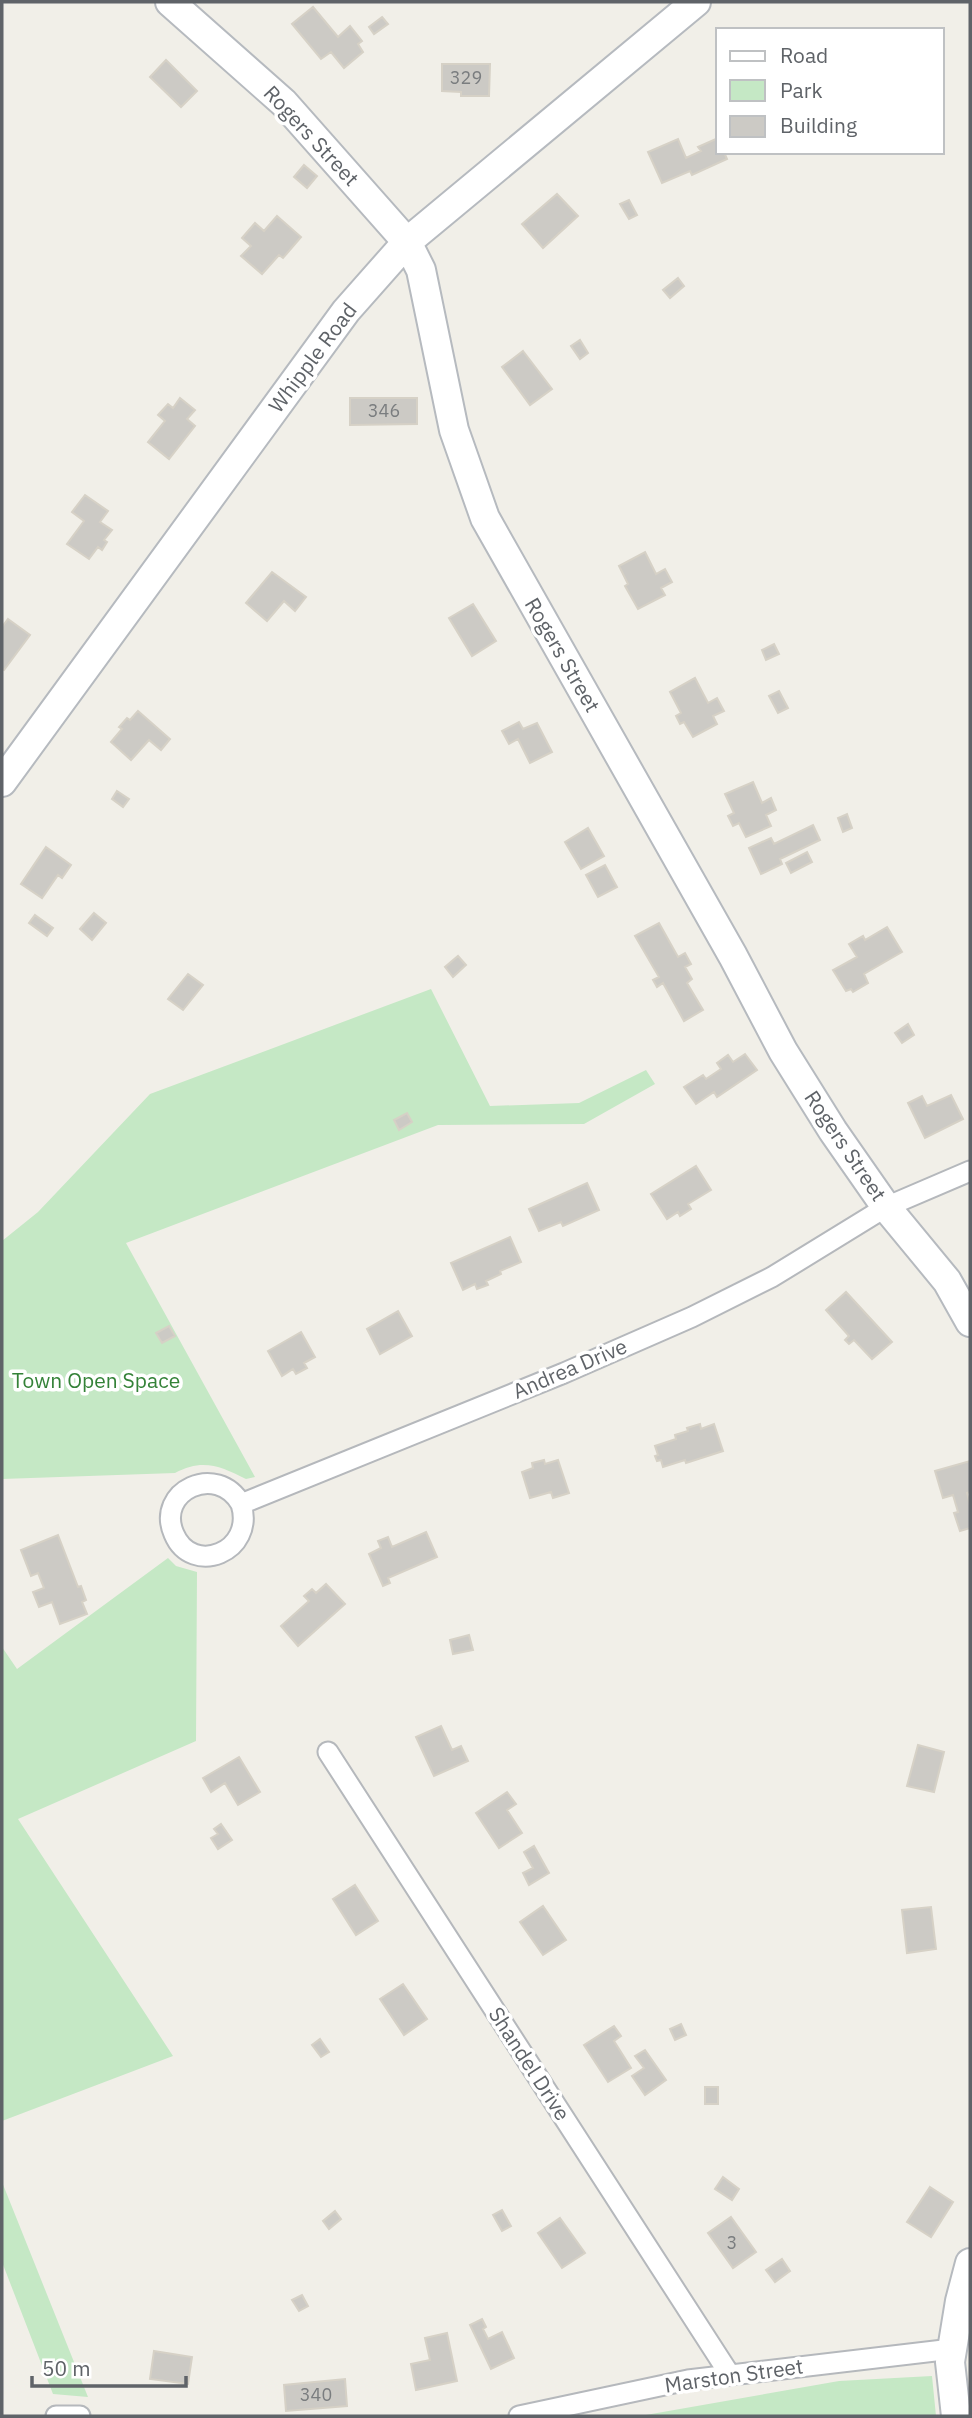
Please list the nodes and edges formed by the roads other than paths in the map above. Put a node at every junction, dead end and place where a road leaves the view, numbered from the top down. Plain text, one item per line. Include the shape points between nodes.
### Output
1 (170, 2) edge
2 (696, 2) edge
3 (407, 242) junction
4 (2, 782) edge
5 (970, 1171) edge
6 (886, 1207) junction
7 (970, 1322) edge
8 (241, 1504) dead end
9 (328, 1752) dead end
10 (970, 2263) edge
11 (952, 2349) junction
12 (730, 2375) junction
13 (56, 2416) edge
14 (80, 2416) edge
15 (519, 2416) edge
16 (956, 2416) edge

1 - 3 street, Rogers Street via 285,103
2 - 3 street, Whipple Road
3 - 4 street, Whipple Road via 346,311
3 - 6 street, Rogers Street via 421,270 454,430 482,513 783,1051
5 - 6 street, Andrea Drive
6 - 7 street, Rogers Street via 947,1281
6 - 8 street, Andrea Drive via 772,1277 692,1317
9 - 12 street, Shandel Drive
10 - 11 street
11 - 12 street, Marston Street
11 - 16 street
12 - 15 street, Marston Street
13 - 14 street

